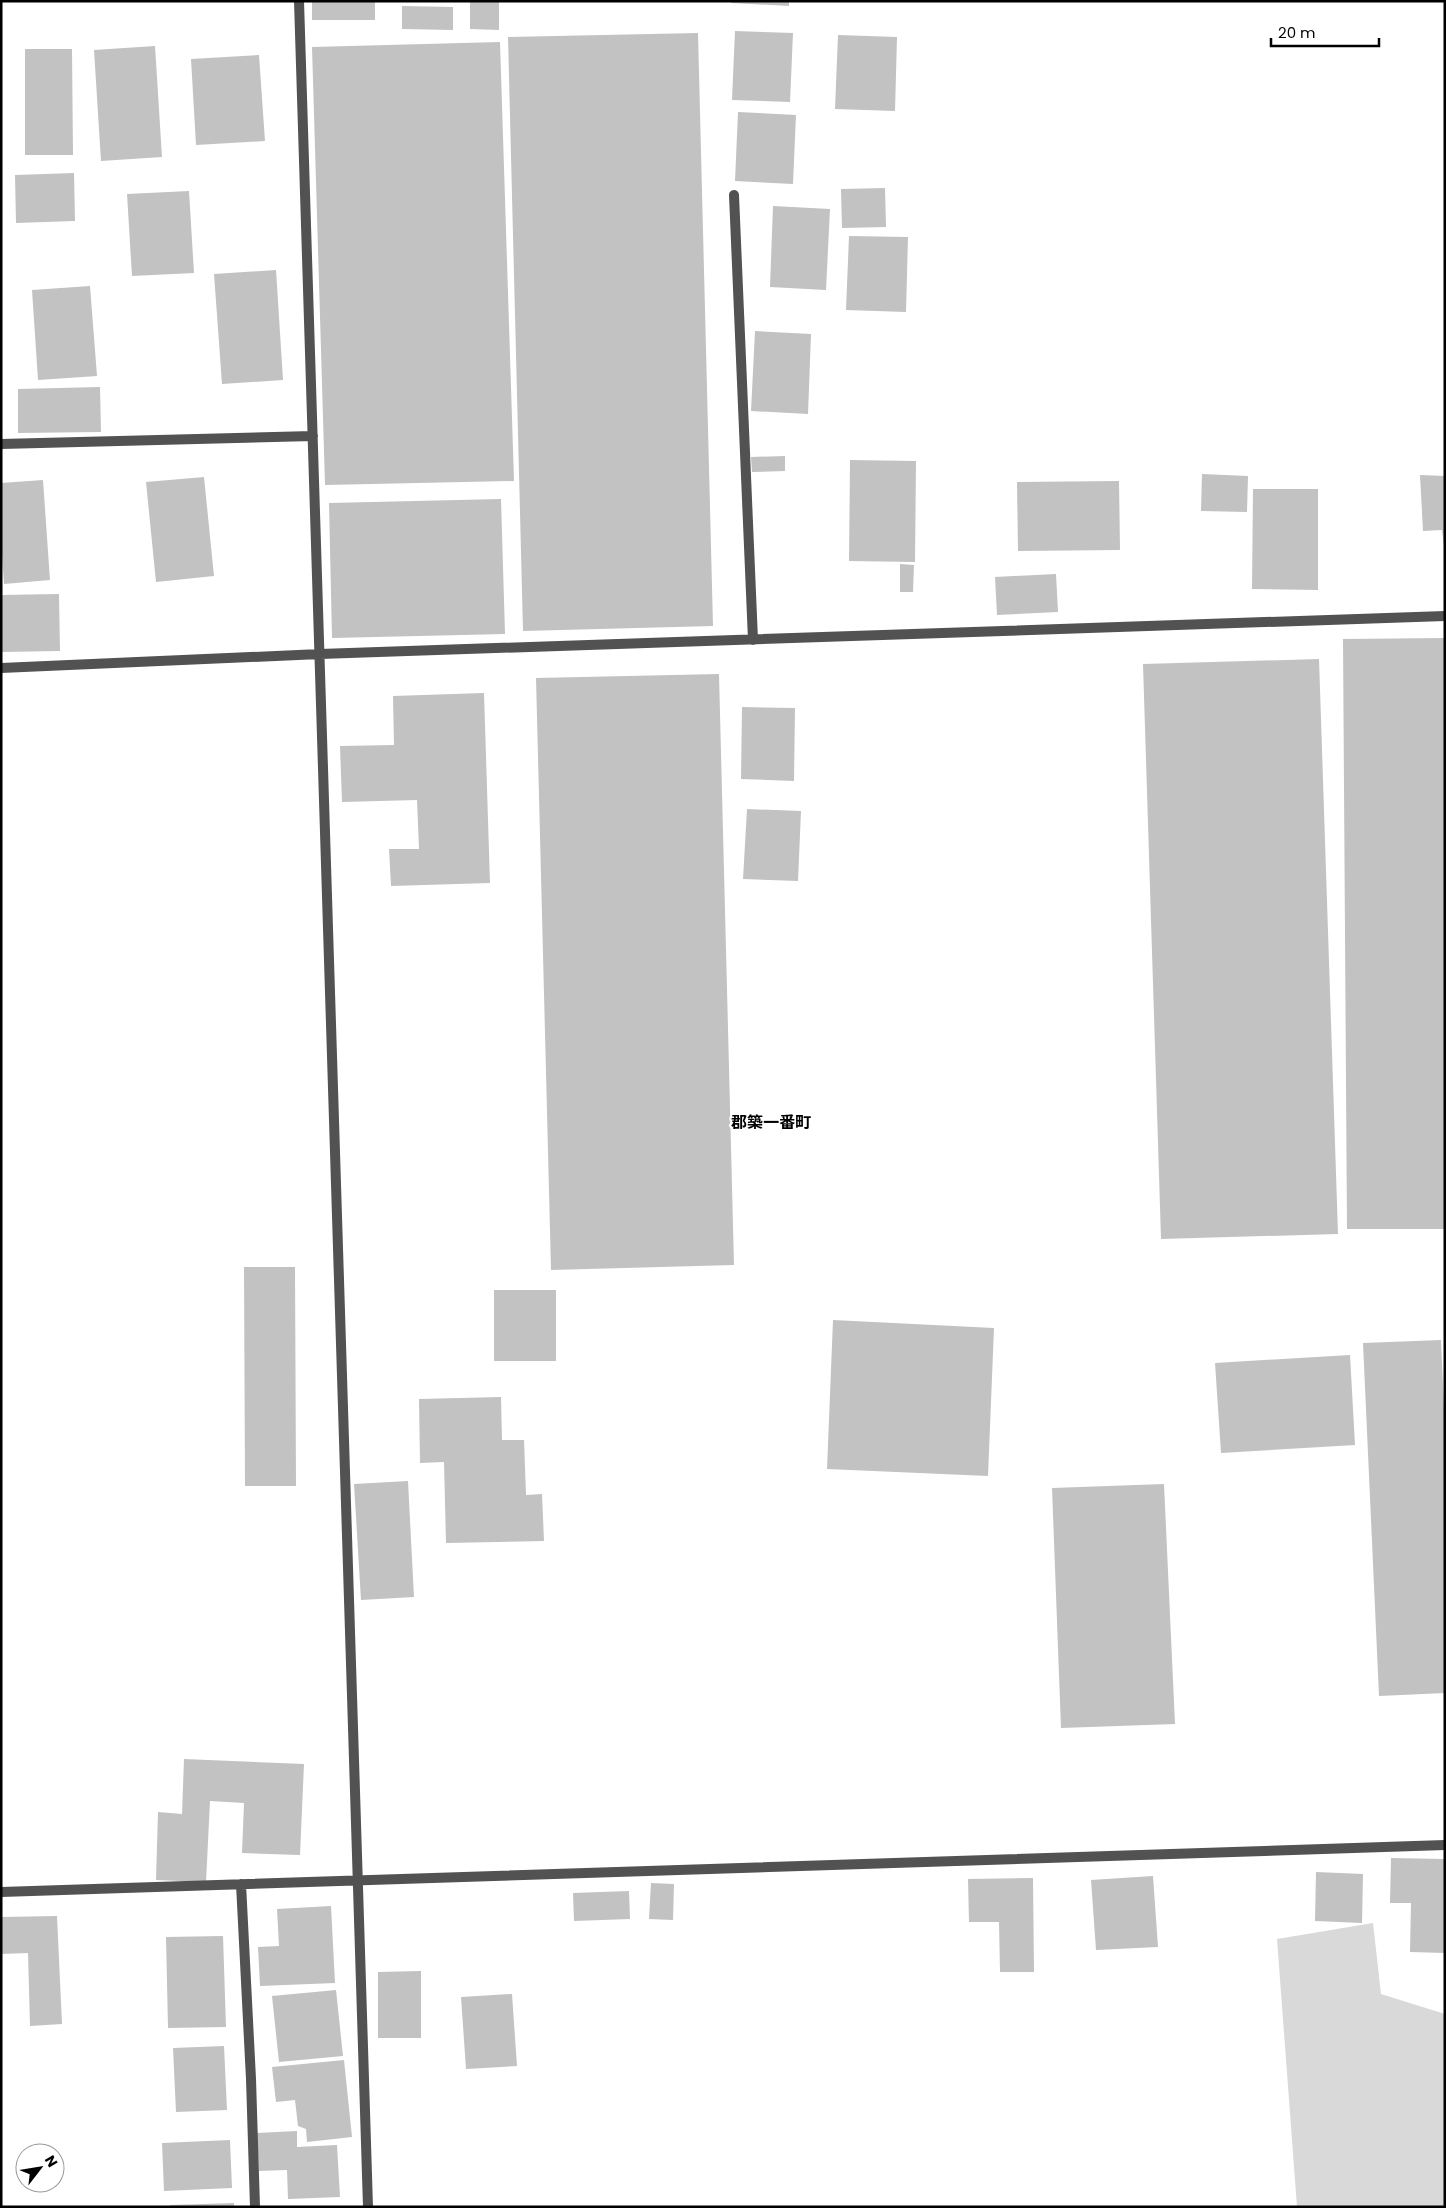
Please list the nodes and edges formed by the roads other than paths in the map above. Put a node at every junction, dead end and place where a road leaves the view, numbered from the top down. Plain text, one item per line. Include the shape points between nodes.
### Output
1 (299, 1) edge
2 (734, 195) dead end
3 (313, 436) junction
4 (1, 444) edge
5 (1445, 616) edge
6 (753, 640) junction
7 (320, 654) junction
8 (1, 668) edge
9 (1445, 1845) edge
10 (358, 1880) junction
11 (241, 1884) junction
12 (1, 1892) edge
13 (254, 2207) edge
14 (368, 2207) edge

1 - 3 street
2 - 6 street
3 - 4 street
3 - 7 street
5 - 6 street
6 - 7 street
7 - 8 street
7 - 10 street
9 - 10 street
10 - 11 street
10 - 14 street
11 - 12 street
11 - 13 street

